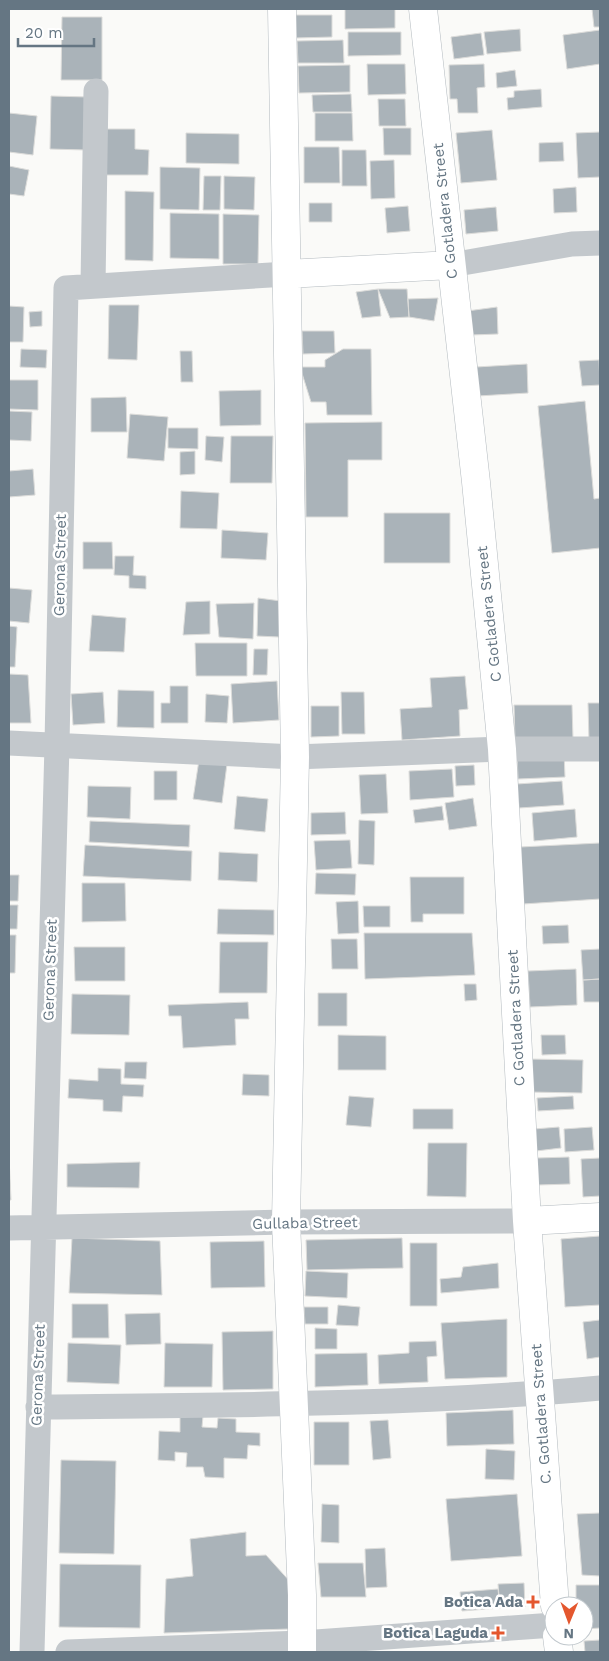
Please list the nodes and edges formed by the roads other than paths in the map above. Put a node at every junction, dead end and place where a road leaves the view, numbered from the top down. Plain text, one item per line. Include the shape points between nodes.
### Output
1 (282, 9) edge
2 (422, 9) edge
3 (96, 91) dead end
4 (600, 243) edge
5 (451, 265) junction
6 (287, 274) junction
7 (93, 286) junction
8 (9, 743) edge
9 (57, 746) junction
10 (502, 749) junction
11 (600, 749) edge
12 (296, 757) junction
13 (600, 1217) edge
14 (527, 1221) junction
15 (286, 1222) junction
16 (9, 1228) edge
17 (43, 1228) junction
18 (600, 1388) edge
19 (540, 1394) junction
20 (292, 1405) junction
21 (38, 1407) junction
22 (554, 1596) edge
23 (544, 1626) edge
24 (302, 1648) edge
25 (32, 1652) edge
26 (68, 1652) edge

1 - 6 street
2 - 5 street, C Gotladera Street
3 - 7 street
4 - 5 street via 572,244
5 - 6 street
5 - 10 street, C Gotladera Street
6 - 7 street
6 - 12 street
7 - 9 street, Gerona Street via 66,288
8 - 9 street
9 - 12 street
9 - 17 street, Gerona Street
10 - 11 street
10 - 12 street
10 - 14 street, C Gotladera Street
12 - 15 street
13 - 14 street, Gullaba Street
14 - 15 street, Gullaba Street
14 - 19 street, C. Gotladera Street
15 - 17 street, Gullaba Street
15 - 20 street
16 - 17 street, Gullaba Street
17 - 21 street, Gerona Street
18 - 19 street
19 - 20 street
19 - 22 street, C. Gotladera Street
20 - 21 street
20 - 24 street
21 - 25 street, Gerona Street
23 - 24 street
24 - 26 street

